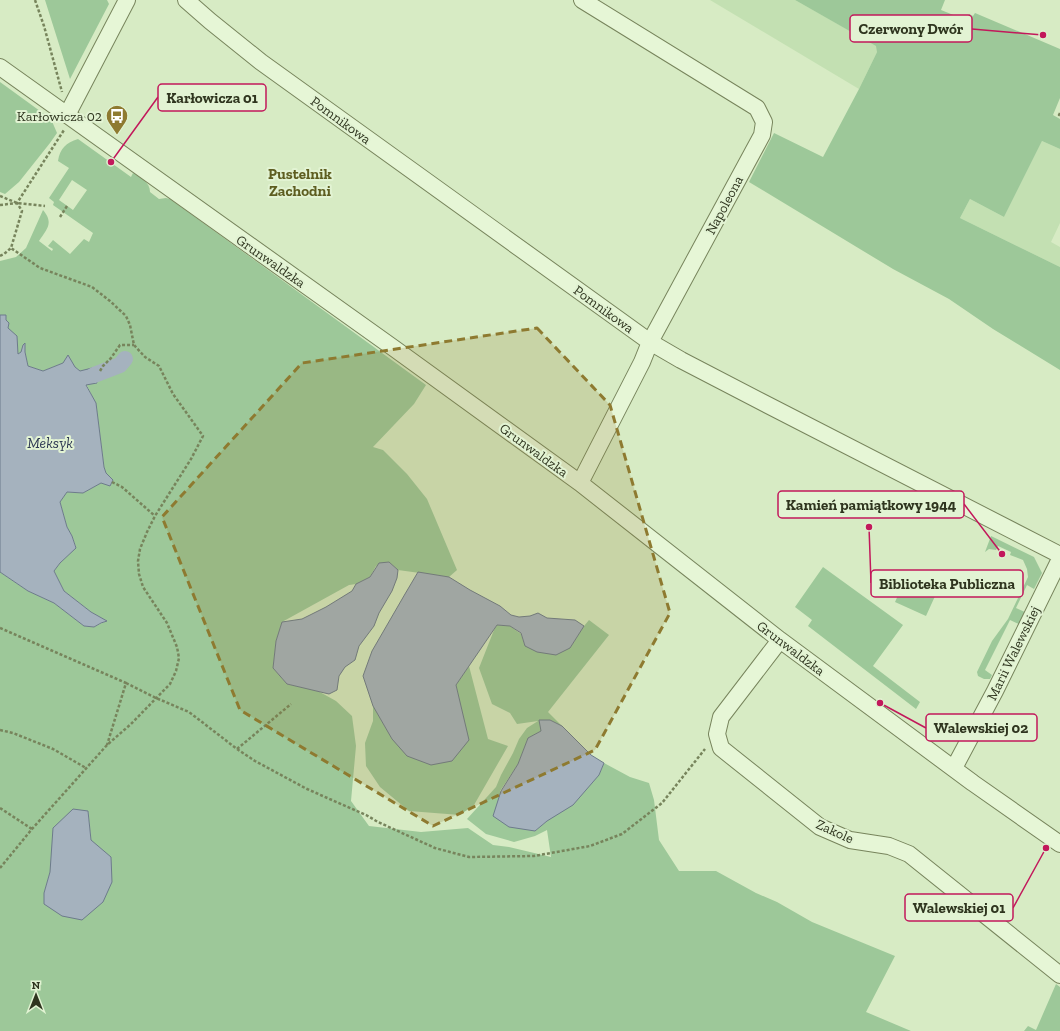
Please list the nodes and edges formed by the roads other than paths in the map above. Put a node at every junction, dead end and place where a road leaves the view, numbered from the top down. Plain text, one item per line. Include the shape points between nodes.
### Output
1 (128, 0) edge
2 (186, 0) edge
3 (582, 0) edge
4 (0, 67) edge
5 (67, 115) junction
6 (650, 342) junction
7 (580, 483) junction
8 (1060, 555) edge
9 (1060, 559) edge
10 (780, 640) junction
11 (954, 768) junction
12 (1060, 844) edge
13 (1060, 975) edge

1 - 5 street
2 - 6 street, Pomnikowa via 261,62
3 - 6 street, Napoleona via 757,108 764,122 762,135
4 - 5 street, Grunwaldzka
5 - 7 street, Grunwaldzka
6 - 7 street, Napoleona
6 - 8 street, Pomnikowa
7 - 10 street, Grunwaldzka
9 - 11 street, Marii Walewskiej
10 - 11 street, Grunwaldzka
10 - 13 street, Zakole via 721,717 717,734 720,748 820,827 850,840 889,846 909,854
11 - 12 street, Grunwaldzka

